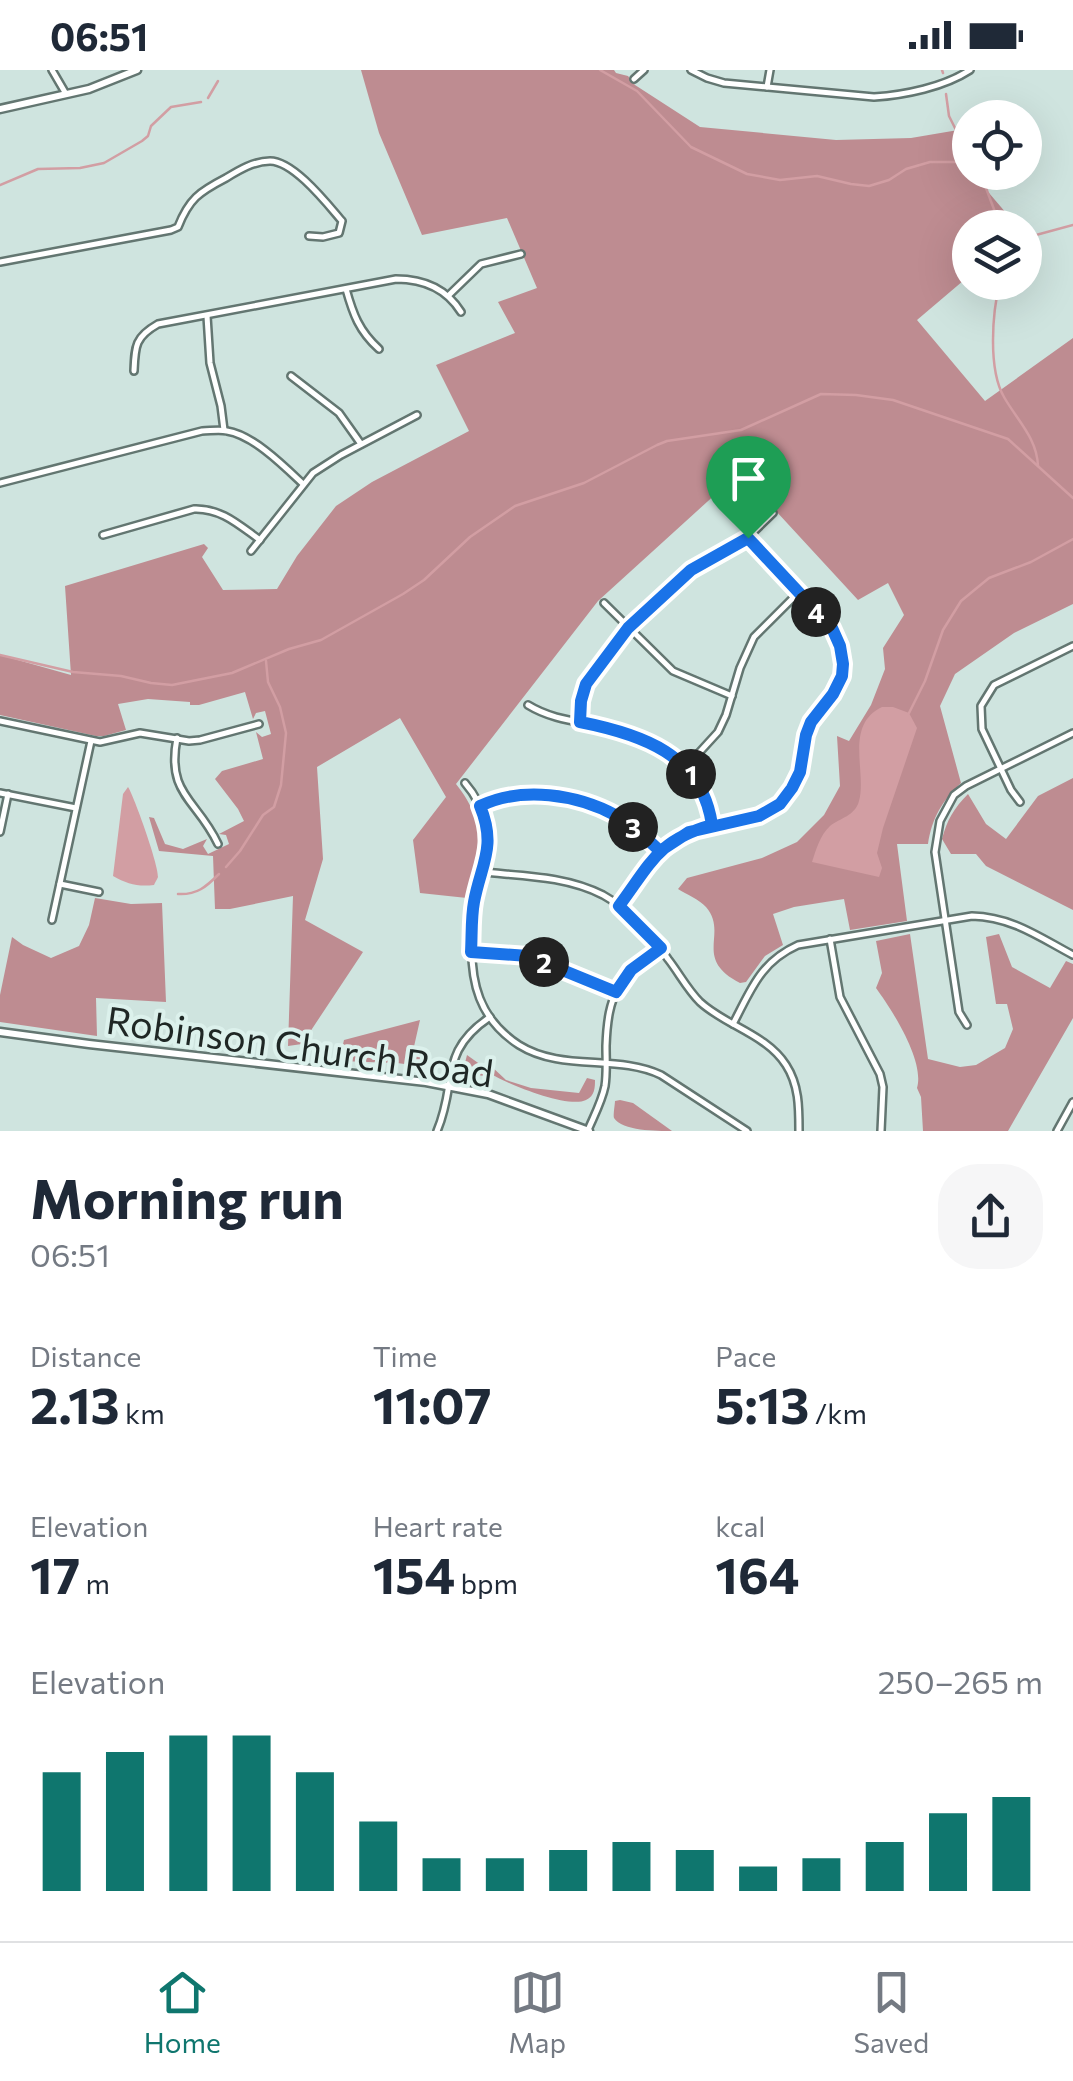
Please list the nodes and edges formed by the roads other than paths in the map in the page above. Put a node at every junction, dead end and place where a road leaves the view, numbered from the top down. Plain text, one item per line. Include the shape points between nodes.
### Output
1 (52, 70) edge
2 (137, 70) edge
3 (644, 70) edge
4 (691, 70) edge
5 (770, 70) edge
6 (970, 70) edge
7 (634, 79) dead end
8 (767, 87) junction
9 (66, 94) junction
10 (0, 108) edge
11 (309, 236) dead end
12 (521, 254) dead end
13 (0, 262) edge
14 (346, 288) junction
15 (450, 295) junction
16 (461, 312) dead end
17 (207, 316) junction
18 (379, 349) dead end
19 (134, 371) dead end
20 (291, 376) dead end
21 (418, 415) dead end
22 (224, 430) junction
23 (361, 444) junction
24 (0, 483) edge
25 (303, 484) junction
26 (773, 513) dead end
27 (103, 535) dead end
28 (748, 538) junction
29 (260, 540) junction
30 (251, 551) dead end
31 (798, 593) junction
32 (604, 602) dead end
33 (628, 628) junction
34 (1073, 646) edge
35 (732, 696) junction
36 (528, 705) dead end
37 (0, 721) edge
38 (580, 722) junction
39 (259, 724) dead end
40 (1073, 733) edge
41 (177, 738) junction
42 (91, 741) junction
43 (686, 768) junction
44 (1000, 768) junction
45 (465, 783) dead end
46 (4, 794) edge
47 (1020, 802) dead end
48 (480, 806) junction
49 (76, 808) junction
50 (712, 825) junction
51 (0, 832) edge
52 (218, 844) dead end
53 (660, 851) junction
54 (483, 872) junction
55 (60, 884) junction
56 (98, 892) dead end
57 (619, 906) junction
58 (52, 920) dead end
59 (944, 922) junction
60 (830, 940) junction
61 (661, 948) junction
62 (471, 952) junction
63 (1073, 956) edge
64 (616, 992) junction
65 (490, 1017) junction
66 (733, 1024) junction
67 (967, 1025) dead end
68 (0, 1032) edge
69 (606, 1064) junction
70 (448, 1086) junction
71 (1073, 1102) edge
72 (437, 1131) edge
73 (588, 1131) edge
74 (748, 1131) edge
75 (799, 1131) edge
76 (881, 1131) edge
77 (1057, 1131) edge

1 - 9 street
2 - 9 street
3 - 7 street
4 - 8 street
5 - 8 street
6 - 8 street via 887,96
9 - 10 street
11 - 13 street via 340,233 342,221 306,181 271,161 201,191 178,228
12 - 15 street via 481,264
14 - 15 street via 412,279
14 - 17 street
14 - 18 street via 354,319
15 - 16 street
17 - 19 street via 146,331 136,346
17 - 22 street
20 - 23 street via 339,413
21 - 23 street
22 - 24 street
22 - 25 street via 264,450
23 - 25 street
25 - 29 street
26 - 28 street
27 - 29 street via 205,508
28 - 31 street
28 - 33 street via 691,570
29 - 30 street
31 - 35 street via 754,637
31 - 50 street via 838,638 842,676 811,722 787,796 768,812
32 - 33 street
33 - 35 street via 673,671
33 - 38 street via 586,684
34 - 44 street via 1002,680 984,698 982,728
35 - 43 street via 718,732
36 - 38 street
37 - 42 street
38 - 43 street via 635,735
39 - 41 street via 200,740
40 - 44 street
41 - 42 street via 140,733
41 - 52 street via 178,785
42 - 49 street
43 - 50 street via 706,798
44 - 47 street
44 - 59 street via 954,795 940,820 935,852
45 - 48 street
46 - 49 street
46 - 51 street
48 - 53 street via 532,795 588,803 630,824
48 - 54 street via 488,842
49 - 55 street
50 - 53 street
53 - 57 street
54 - 57 street via 574,884
54 - 62 street
55 - 56 street
55 - 58 street
57 - 61 street
59 - 60 street
59 - 63 street via 1003,919
59 - 67 street
60 - 66 street via 798,945 774,958
60 - 76 street via 840,997 880,1074
61 - 64 street via 631,970
61 - 66 street via 699,1000
62 - 64 street via 528,956
62 - 65 street via 476,992
64 - 69 street
65 - 69 street via 532,1052
65 - 70 street via 462,1042
66 - 75 street via 784,1061 798,1092
68 - 70 street, Robinson Church Road
69 - 73 street
69 - 74 street via 661,1075
70 - 72 street
70 - 73 street, Robinson Church Road via 509,1100
71 - 77 street

